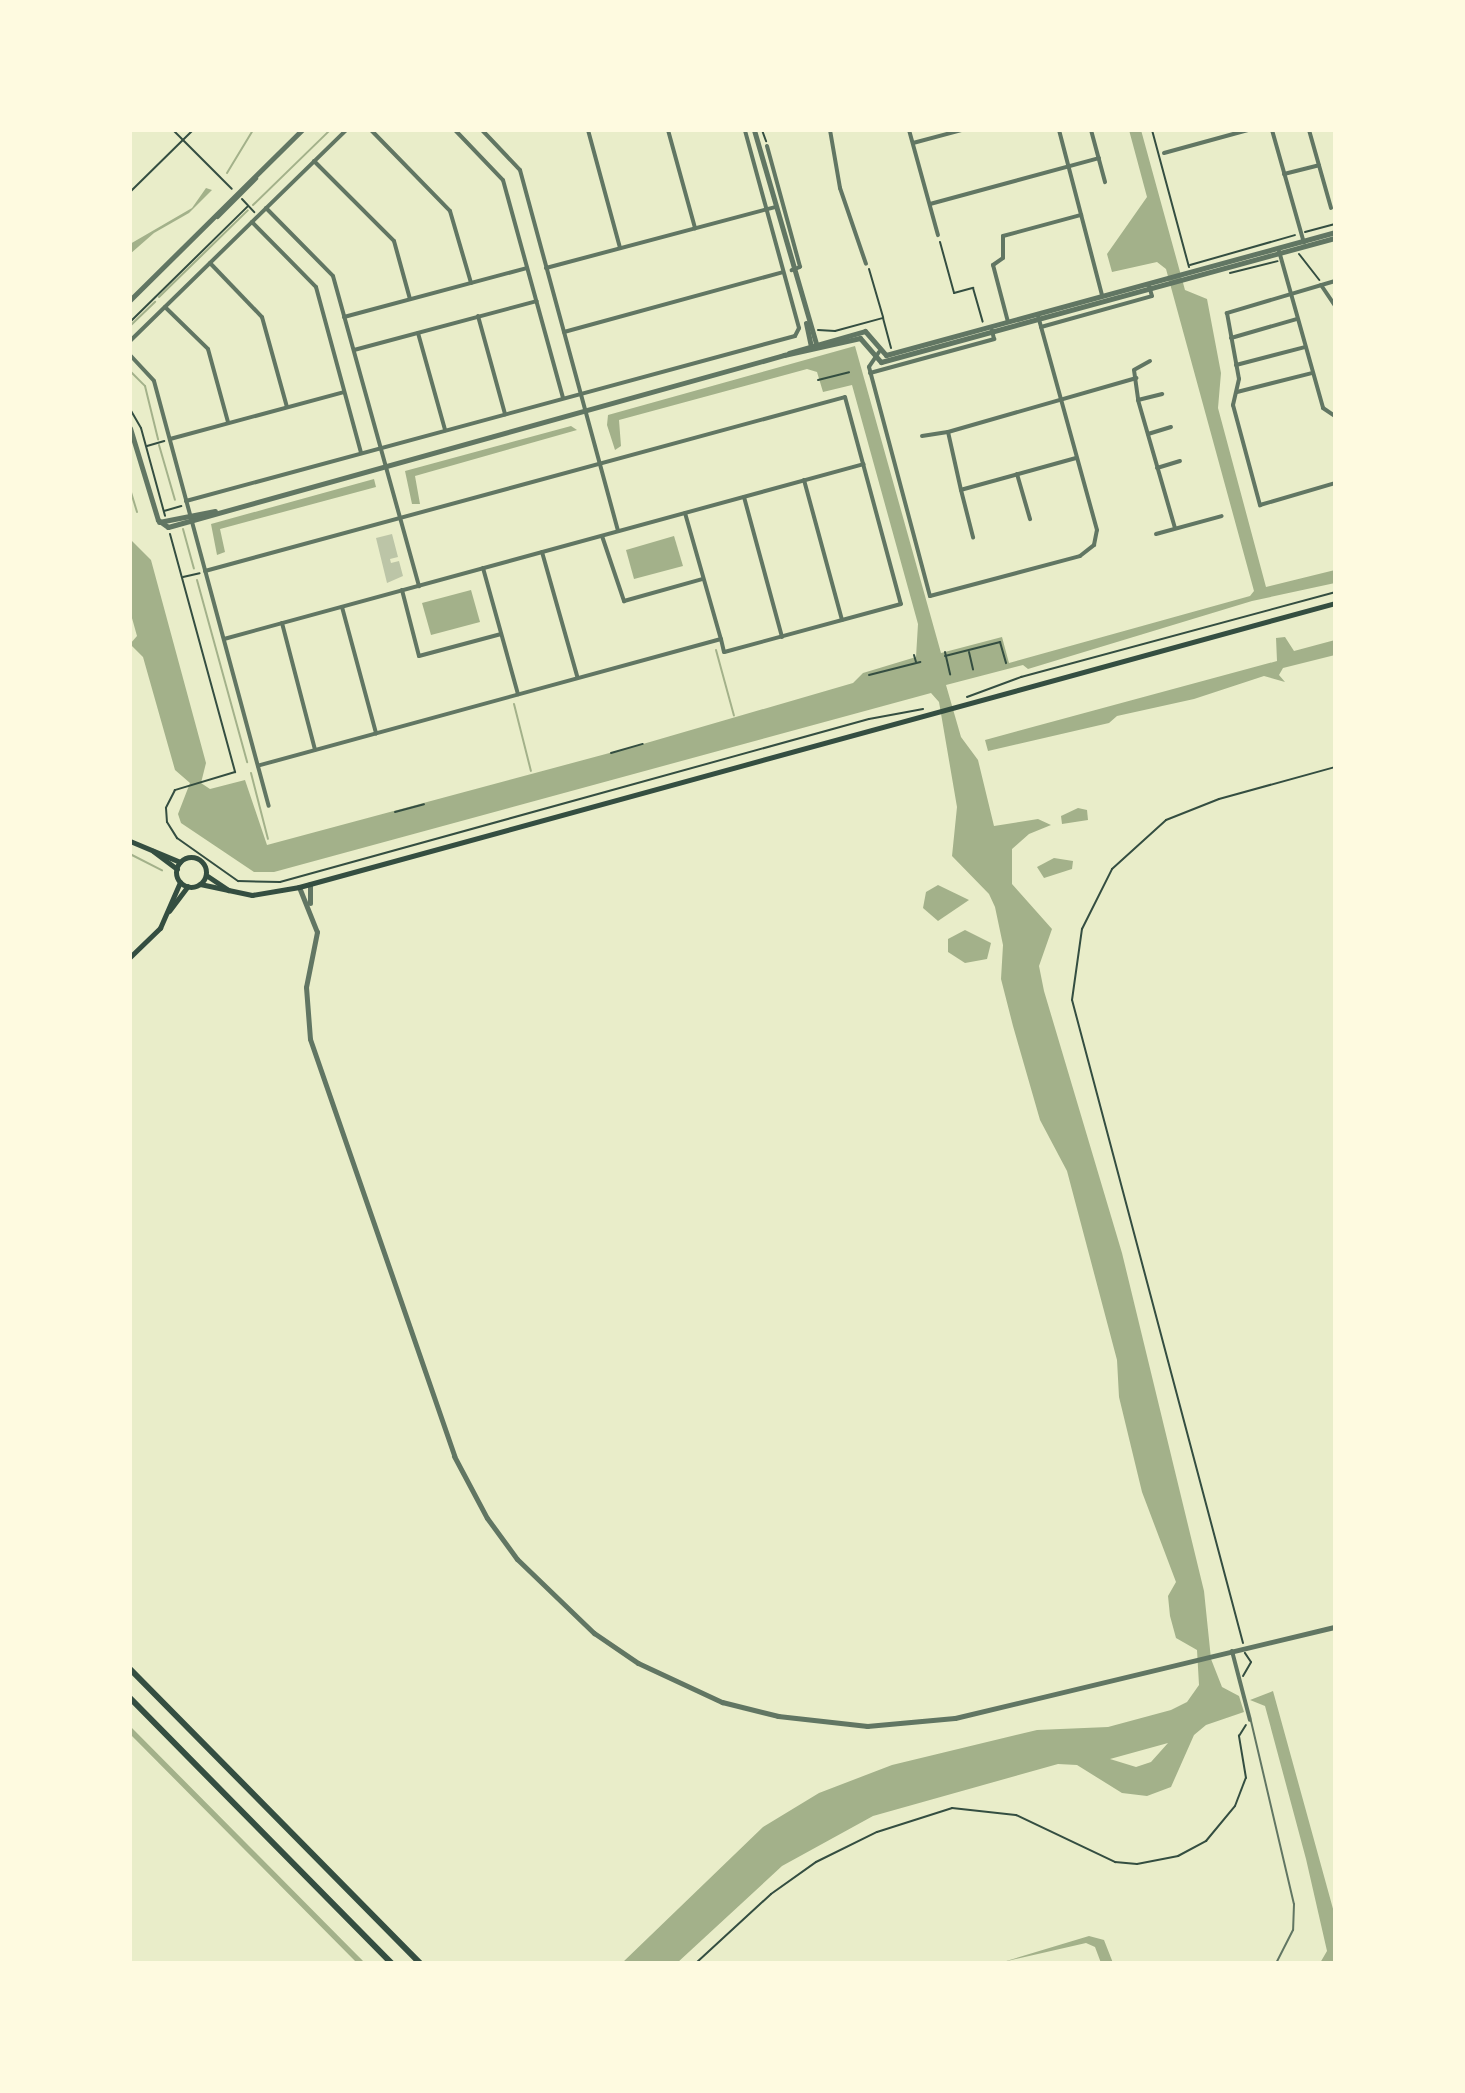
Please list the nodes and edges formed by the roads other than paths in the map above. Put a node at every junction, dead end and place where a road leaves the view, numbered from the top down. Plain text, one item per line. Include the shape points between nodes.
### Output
1 (302, 130) edge
2 (346, 130) edge
3 (371, 130) edge
4 (455, 130) edge
5 (482, 130) edge
6 (588, 130) edge
7 (668, 130) edge
8 (745, 130) edge
9 (754, 130) edge
10 (830, 130) edge
11 (909, 130) edge
12 (962, 130) edge
13 (1059, 130) edge
14 (1091, 130) edge
15 (1248, 130) edge
16 (1272, 130) edge
17 (1309, 130) edge
18 (913, 143) junction
19 (767, 146) road end
20 (1164, 153) dead end
21 (771, 158) junction
22 (1099, 158) junction
23 (762, 160) junction
24 (314, 161) junction
25 (1319, 165) junction
26 (1069, 167) junction
27 (1284, 174) junction
28 (1105, 182) dead end
29 (930, 204) junction
30 (775, 207) junction
31 (266, 208) junction
32 (1331, 208) dead end
33 (766, 209) junction
34 (1081, 215) junction
35 (252, 222) junction
36 (695, 228) junction
37 (938, 235) road end
38 (1335, 235) edge
39 (1304, 244) junction
40 (620, 248) junction
41 (1280, 254) junction
42 (210, 263) junction
43 (866, 264) road end
44 (527, 268) junction
45 (546, 268) junction
46 (792, 270) junction
47 (783, 272) junction
48 (1335, 281) edge
49 (471, 283) junction
50 (1321, 285) junction
51 (1148, 286) junction
52 (1290, 294) junction
53 (410, 299) junction
54 (1104, 299) junction
55 (130, 300) edge
56 (537, 301) junction
57 (1335, 306) edge
58 (165, 307) junction
59 (478, 316) junction
60 (344, 317) junction
61 (1297, 319) junction
62 (1007, 320) junction
63 (1039, 320) junction
64 (806, 322) junction
65 (992, 329) junction
66 (564, 332) junction
67 (418, 333) junction
68 (1231, 338) junction
69 (130, 341) edge
70 (813, 347) junction
71 (1305, 347) junction
72 (354, 350) junction
73 (879, 352) junction
74 (130, 355) edge
75 (874, 357) junction
76 (1150, 361) dead end
77 (1236, 365) junction
78 (870, 373) junction
79 (1312, 373) junction
80 (1136, 378) junction
81 (344, 392) junction
82 (1237, 392) junction
83 (581, 393) junction
84 (1162, 394) dead end
85 (563, 398) junction
86 (1061, 400) junction
87 (1138, 400) junction
88 (287, 407) junction
89 (586, 409) junction
90 (505, 414) junction
91 (1335, 416) edge
92 (228, 422) junction
93 (1171, 427) dead end
94 (130, 428) edge
95 (445, 430) junction
96 (948, 432) junction
97 (1148, 434) junction
98 (922, 436) dead end
99 (170, 439) junction
100 (380, 448) junction
101 (361, 453) junction
102 (1077, 457) junction
103 (1180, 461) dead end
104 (385, 464) junction
105 (600, 464) junction
106 (864, 464) junction
107 (1157, 468) junction
108 (1017, 474) junction
109 (804, 480) junction
110 (1335, 483) edge
111 (961, 490) junction
112 (744, 497) junction
113 (187, 502) junction
114 (685, 513) junction
115 (1222, 516) dead end
116 (191, 518) junction
117 (399, 518) junction
118 (1030, 519) dead end
119 (1175, 528) junction
120 (618, 531) junction
121 (1156, 534) dead end
122 (602, 536) junction
123 (973, 537) dead end
124 (542, 552) junction
125 (483, 568) junction
126 (205, 571) junction
127 (703, 579) junction
128 (419, 586) junction
129 (402, 590) junction
130 (1335, 603) edge
131 (342, 607) junction
132 (842, 620) junction
133 (282, 623) junction
134 (501, 634) junction
135 (782, 637) junction
136 (224, 639) junction
137 (721, 639) junction
138 (577, 676) junction
139 (518, 694) junction
140 (376, 733) junction
141 (315, 750) junction
142 (258, 766) junction
143 (269, 806) dead end
144 (130, 841) edge
145 (152, 851) junction
146 (180, 862) junction
147 (177, 869) junction
148 (206, 875) junction
149 (180, 882) junction
150 (200, 884) junction
151 (310, 884) junction
152 (188, 886) junction
153 (299, 887) junction
154 (234, 893) junction
155 (310, 904) junction
156 (169, 912) junction
157 (130, 957) edge
158 (1335, 1627) edge
159 (1232, 1651) junction
160 (130, 1669) edge
161 (130, 1698) edge
162 (1250, 1720) joint
163 (391, 1963) edge
164 (420, 1963) edge
165 (1276, 1963) edge

1 - 55 street
2 - 24 street
3 - 49 street via 450,211
4 - 44 street via 503,180
5 - 45 street via 520,170
6 - 40 street
7 - 36 street
8 - 33 street
9 - 23 street
10 - 43 street via 840,188
11 - 18 street
12 - 18 street
13 - 26 street
14 - 22 street
15 - 20 street
16 - 27 street
17 - 25 street
18 - 29 street
19 - 21 street
21 - 23 street
21 - 46 street via 800,267
22 - 26 street
22 - 28 street
23 - 30 street
24 - 31 street
24 - 53 street via 394,241
25 - 27 street
25 - 32 street
26 - 29 street
26 - 34 street
27 - 39 street
29 - 37 street
30 - 33 street
30 - 46 street
31 - 35 street
31 - 60 street via 333,276
33 - 36 street
33 - 47 street
34 - 54 street
34 - 62 street via 1003,236 1003,258 993,265
35 - 42 street
35 - 81 street via 316,287
36 - 40 street
38 - 39 street
39 - 41 street
40 - 45 street
41 - 51 street
41 - 52 street
42 - 58 street
42 - 88 street via 262,317
44 - 49 street
44 - 56 street
45 - 66 street
46 - 64 street
47 - 66 street
47 - 83 street via 799,328 795,336
48 - 50 street
49 - 53 street
50 - 52 street
50 - 57 street
51 - 54 street
51 - 63 street via 1152,296
52 - 61 street
52 - 68 street via 1227,313
53 - 60 street
54 - 63 street
56 - 59 street
56 - 85 street
58 - 69 street
58 - 92 street via 208,349
59 - 67 street
59 - 90 street
60 - 72 street
61 - 68 street
61 - 71 street
62 - 63 street
62 - 65 street
63 - 65 street
63 - 86 street
64 - 70 street
64 - 70 street
65 - 73 street via 886,355
65 - 75 street via 881,362
65 - 78 street via 994,339
66 - 83 street
67 - 72 street
67 - 95 street
68 - 77 street
70 - 73 street via 865,331
70 - 75 street via 860,338 868,341
70 - 89 street
71 - 77 street
71 - 79 street
72 - 100 street
73 - 75 street
74 - 99 street via 154,381
75 - 78 street
76 - 80 street via 1138,364
77 - 82 street
78 - 102 street via 930,596 1080,556 1094,545 1097,530
79 - 82 street
79 - 91 street via 1323,408
80 - 86 street
80 - 87 street
81 - 88 street
81 - 101 street
82 - 110 street via 1233,405 1260,505
83 - 85 street
83 - 89 street
84 - 87 street
85 - 90 street
86 - 96 street
86 - 102 street
87 - 97 street
88 - 92 street
89 - 104 street
89 - 105 street
90 - 95 street
92 - 99 street
93 - 97 street
94 - 116 street via 165,523
95 - 100 street
96 - 98 street
96 - 111 street
97 - 107 street
99 - 113 street
100 - 101 street
100 - 104 street
101 - 113 street
102 - 108 street
103 - 107 street
104 - 116 street
104 - 117 street
105 - 106 street via 845,397
105 - 117 street
105 - 120 street
106 - 109 street
106 - 132 street via 901,604
107 - 119 street
108 - 111 street
108 - 118 street
109 - 112 street
109 - 132 street
111 - 123 street
112 - 114 street
112 - 135 street
113 - 116 street
114 - 120 street
114 - 127 street
115 - 119 street
116 - 126 street
117 - 126 street
117 - 128 street
119 - 121 street
120 - 122 street
122 - 124 street
122 - 127 street via 624,601
124 - 125 street
124 - 138 street
125 - 128 street
125 - 134 street
126 - 136 street
127 - 137 street
128 - 129 street
129 - 131 street
129 - 134 street via 419,656
130 - 151 main road
131 - 133 street
131 - 140 street
132 - 135 street
133 - 136 street
133 - 141 street
134 - 139 street
135 - 137 street via 724,652
136 - 142 street
137 - 138 street
138 - 139 street
139 - 140 street
140 - 141 street
141 - 142 street
142 - 143 street
144 - 145 main road
145 - 146 main road
145 - 147 main road
146 - 147 main road
146 - 148 main road via 198,859
147 - 149 main road
148 - 150 main road
148 - 154 main road
149 - 152 main road
149 - 156 main road
150 - 152 main road
150 - 154 main road
151 - 153 main road
151 - 155 street
152 - 156 main road
153 - 154 main road via 261,895
153 - 155 street
155 - 159 street via 317,932 306,987 310,1039 444,1431 487,1518 517,1559 572,1615 638,1663 701,1694 754,1711 827,1724 955,1718
156 - 157 main road via 147,945
158 - 159 street
159 - 162 street
160 - 164 highway
161 - 163 highway
162 - 165 lane via 1294,1904 1293,1930

